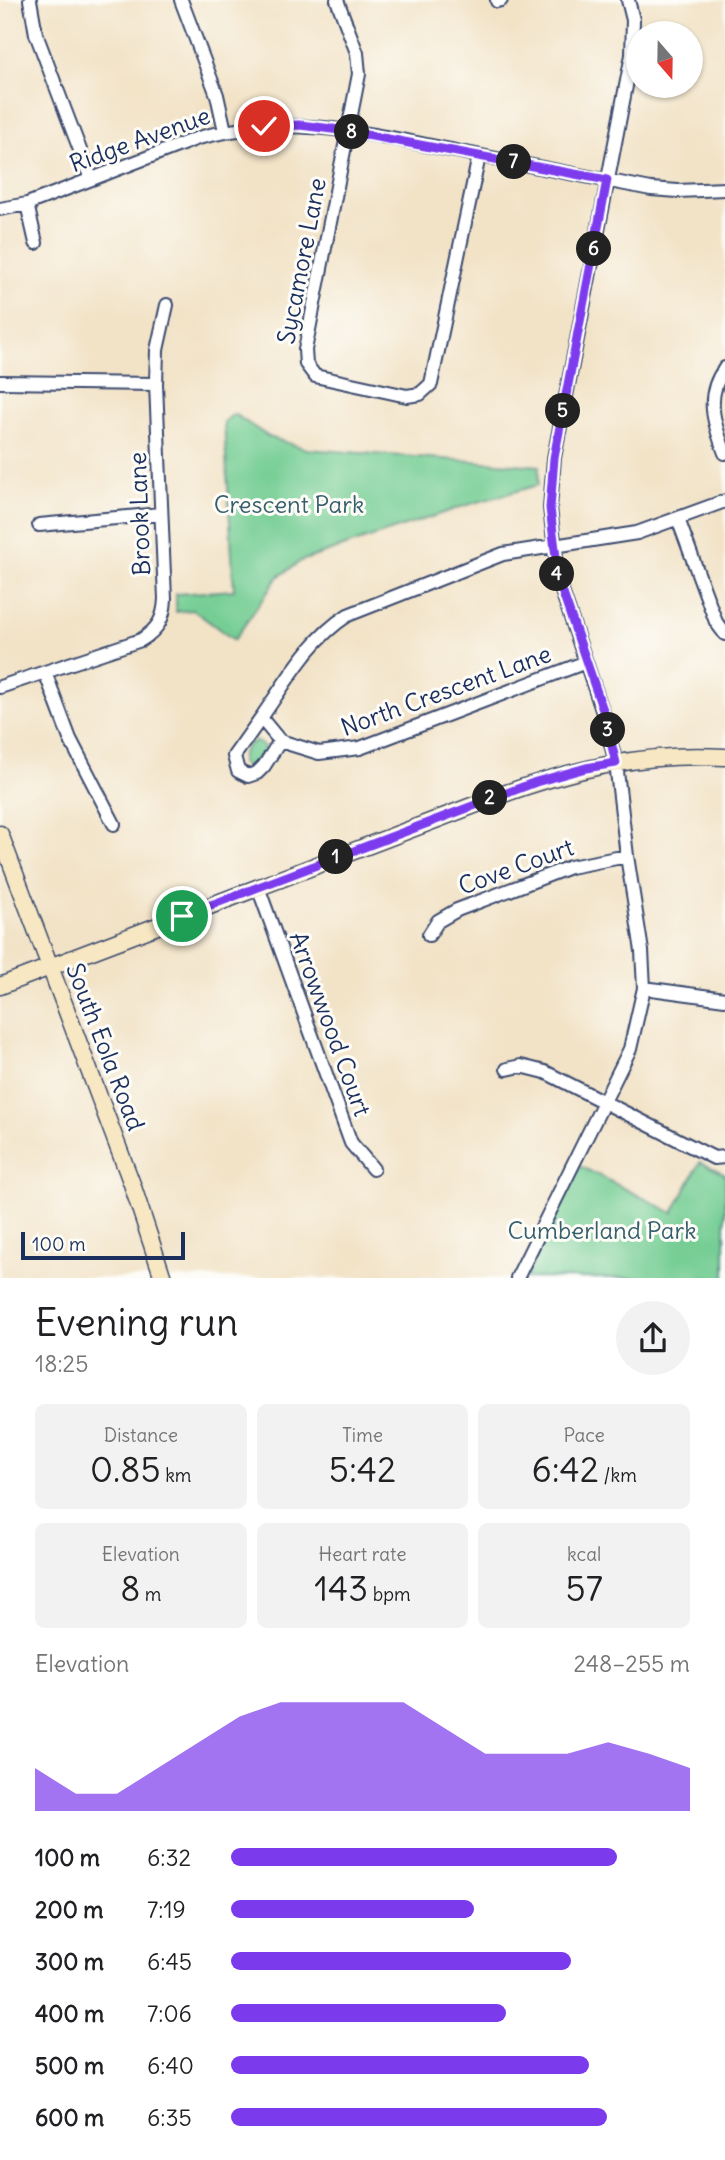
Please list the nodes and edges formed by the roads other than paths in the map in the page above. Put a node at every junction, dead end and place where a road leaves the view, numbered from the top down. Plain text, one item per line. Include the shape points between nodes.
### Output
1 (30, 0) edge
2 (181, 0) edge
3 (337, 0) edge
4 (628, 0) edge
5 (225, 131) junction
6 (348, 131) junction
7 (479, 156) junction
8 (91, 179) junction
9 (607, 180) junction
10 (725, 190) edge
11 (27, 204) junction
12 (0, 209) edge
13 (36, 243) dead end
14 (167, 305) dead end
15 (725, 368) edge
16 (0, 382) edge
17 (156, 384) junction
18 (725, 453) edge
19 (725, 501) edge
20 (160, 514) junction
21 (678, 519) junction
22 (39, 525) dead end
23 (553, 545) junction
24 (725, 634) edge
25 (586, 662) junction
26 (45, 672) junction
27 (0, 687) edge
28 (261, 718) junction
29 (280, 741) junction
30 (725, 757) edge
31 (616, 763) junction
32 (114, 824) dead end
33 (0, 834) edge
34 (4, 855) edge
35 (627, 856) junction
36 (258, 887) junction
37 (429, 934) dead end
38 (50, 967) junction
39 (0, 986) edge
40 (644, 988) junction
41 (725, 999) edge
42 (507, 1069) dead end
43 (605, 1103) junction
44 (725, 1157) edge
45 (373, 1169) dead end
46 (163, 1278) edge
47 (517, 1278) edge

1 - 8 street via 36,34
2 - 5 street via 217,95
3 - 6 street via 359,63
4 - 9 street via 634,20 632,55
5 - 6 street, Ridge Avenue via 281,125
5 - 8 street, Ridge Avenue
6 - 7 street, Ridge Avenue
6 - 7 street, Sycamore Lane via 305,349 306,364 324,379 407,396 426,390 433,377
7 - 9 street, Ridge Avenue
8 - 11 street, Ridge Avenue
9 - 10 street, Ridge Avenue via 678,191
9 - 23 street via 554,458
11 - 12 street, Ridge Avenue
11 - 13 street
14 - 17 street, Brook Lane via 157,350
15 - 18 street via 717,379 712,405
16 - 17 street
17 - 20 street, Brook Lane
19 - 21 street
20 - 22 street
20 - 26 street, Brook Lane via 164,612 157,628 141,640
21 - 23 street via 637,533
21 - 24 street via 716,622
23 - 25 street via 559,582
23 - 28 street via 503,554 348,615 314,643
25 - 29 street, North Crescent Lane via 360,748 319,752
25 - 31 street
26 - 27 street, Brook Lane
26 - 32 street via 69,739
28 - 29 street
28 - 29 street via 234,756 238,771 248,776 257,773
30 - 31 street via 660,757
31 - 35 street
31 - 36 street via 536,782
33 - 34 street, South Eola Road
34 - 38 street, South Eola Road
35 - 37 street, Cove Court via 570,867 457,910 438,920
35 - 40 street
36 - 38 street
36 - 45 street, Arrowwood Court via 351,1143
38 - 39 street
38 - 46 street, South Eola Road
40 - 41 street
40 - 43 street via 630,1049
42 - 43 street via 521,1066 545,1072
43 - 44 street via 714,1158
43 - 47 street

